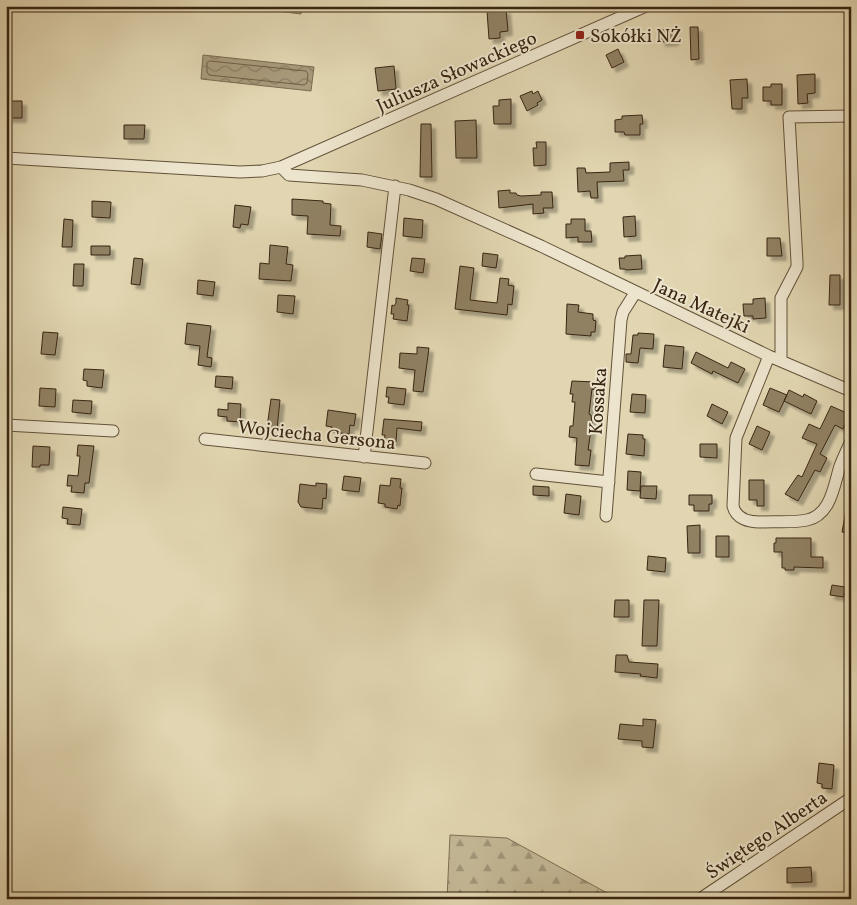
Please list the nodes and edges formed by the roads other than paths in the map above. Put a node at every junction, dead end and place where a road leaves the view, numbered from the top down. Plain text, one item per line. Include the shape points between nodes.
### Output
1 (646, 6) edge
2 (851, 116) edge
3 (6, 158) edge
4 (280, 167) junction
5 (395, 186) junction
6 (635, 293) junction
7 (769, 356) junction
8 (781, 361) junction
9 (851, 392) edge
10 (6, 425) edge
11 (113, 431) dead end
12 (205, 439) dead end
13 (851, 441) edge
14 (364, 456) junction
15 (426, 463) dead end
16 (536, 474) dead end
17 (609, 482) junction
18 (606, 516) dead end
19 (851, 798) edge
20 (700, 899) edge

1 - 4 street, Juliusza Słowackiego
2 - 8 street via 789,117 797,265 781,298
3 - 4 street, Juliusza Słowackiego via 232,171
4 - 5 street via 289,175 362,180
5 - 6 street, Jana Matejki via 436,199
5 - 14 street
6 - 7 street, Jana Matejki
6 - 17 street, Kossaka via 621,320
7 - 8 street, Jana Matejki
7 - 13 street via 736,438 733,506 736,514 755,522 815,517 829,502
8 - 9 street, Jana Matejki
10 - 11 street
12 - 14 street, Wojciecha Gersona
14 - 15 street, Wojciecha Gersona
16 - 17 street
17 - 18 street, Kossaka
19 - 20 street, Świętego Alberta

